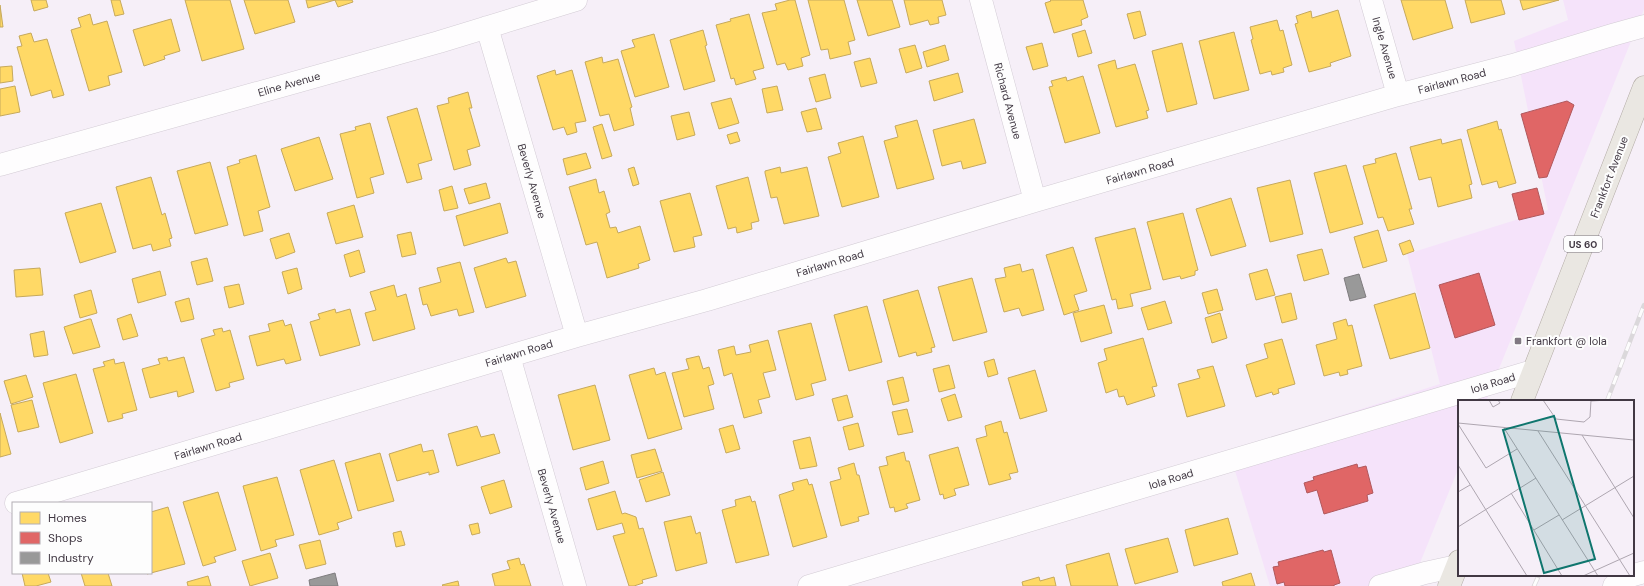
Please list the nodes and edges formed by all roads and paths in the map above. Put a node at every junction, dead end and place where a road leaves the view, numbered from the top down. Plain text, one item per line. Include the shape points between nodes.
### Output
1 (576, 0) edge
2 (981, 0) edge
3 (1371, 0) edge
4 (1644, 26) edge
5 (487, 27) junction
6 (1644, 87) edge
7 (1398, 95) junction
8 (0, 165) edge
9 (1035, 201) junction
10 (577, 336) junction
11 (509, 356) junction
12 (1533, 371) junction
13 (1522, 400) edge
14 (19, 502) edge
15 (12, 504) edge
16 (0, 508) edge
17 (1458, 564) edge
18 (1644, 572) edge
19 (1634, 575) edge
20 (1630, 576) edge
21 (575, 586) edge
22 (809, 586) edge
23 (1380, 586) edge
24 (1449, 586) edge
25 (1614, 586) edge

1 - 5 street, Eline Avenue
2 - 9 street, Richard Avenue
3 - 7 street, Ingle Avenue
4 - 7 street, Fairlawn Road via 1513,65
5 - 8 street, Eline Avenue
5 - 10 street, Beverly Avenue
6 - 12 main road, Frankfort Avenue / US 60
7 - 9 street, Fairlawn Road
9 - 10 street, Fairlawn Road via 707,300
10 - 11 street, Fairlawn Road
11 - 14 street, Fairlawn Road
11 - 21 street, Beverly Avenue
12 - 13 main road, Frankfort Avenue / US 60
12 - 22 street, Iola Road
15 - 16 street
17 - 23 street
17 - 24 main road
18 - 19 street
20 - 25 street via 1623,578

